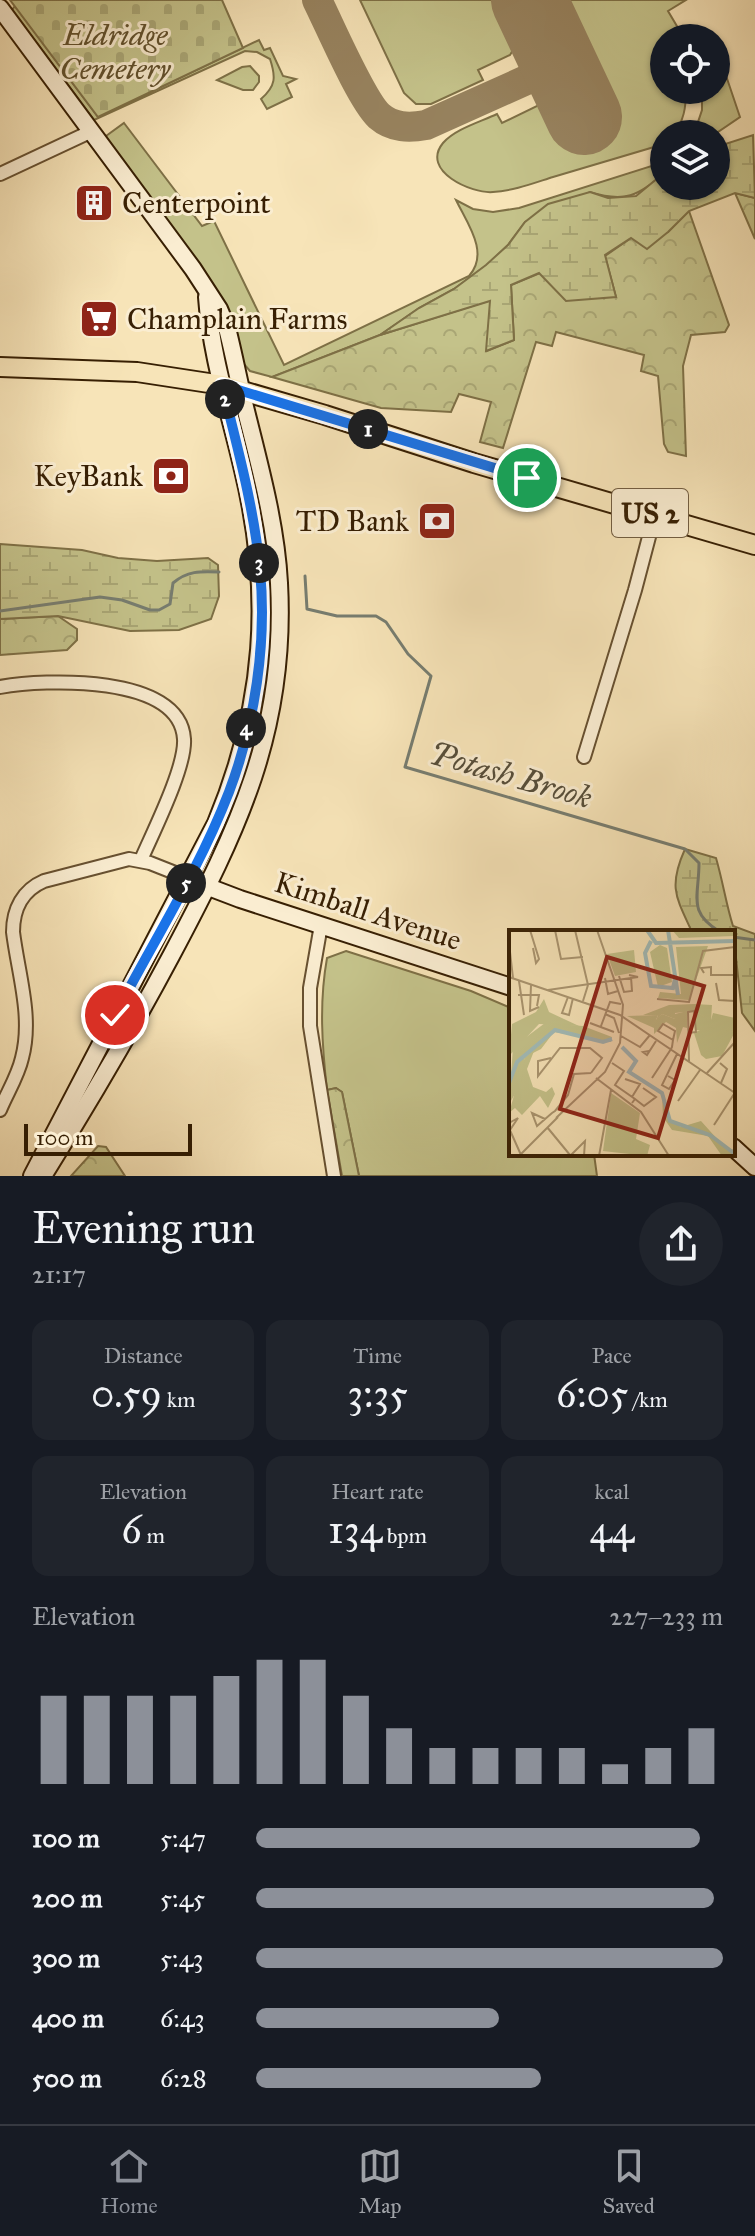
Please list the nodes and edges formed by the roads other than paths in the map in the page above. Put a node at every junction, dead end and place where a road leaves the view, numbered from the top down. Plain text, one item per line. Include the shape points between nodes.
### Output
1 (0, 8) edge
2 (92, 131) junction
3 (0, 174) edge
4 (207, 291) junction
5 (0, 367) edge
6 (222, 385) junction
7 (240, 390) junction
8 (655, 514) junction
9 (252, 516) junction
10 (272, 531) junction
11 (755, 545) edge
12 (0, 687) edge
13 (584, 757) dead end
14 (141, 860) junction
15 (188, 878) junction
16 (207, 887) junction
17 (321, 925) junction
18 (509, 986) edge
19 (0, 1110) edge
20 (735, 1149) edge
21 (755, 1167) edge
22 (32, 1176) edge
23 (43, 1176) edge
24 (334, 1176) edge

1 - 2 main road
2 - 3 street
2 - 4 main road
4 - 6 main road
4 - 7 main road via 227,328
5 - 6 main road, US 2 via 137,372
6 - 7 main road, US 2
6 - 9 main road
7 - 8 main road, US 2
7 - 10 main road
8 - 11 main road, US 2
8 - 13 street
9 - 10 main road
9 - 15 main road via 261,591 261,654 254,695 230,790
10 - 16 main road via 279,649 265,740 238,821
12 - 14 street via 98,684 142,695 175,714 183,729 182,756
14 - 15 street
14 - 19 street via 109,862 53,878 21,899 13,932 26,1037
15 - 16 main road, Kimball Avenue
15 - 22 main road
16 - 17 main road, Kimball Avenue
16 - 23 main road
17 - 18 main road, Kimball Avenue
17 - 24 street via 310,988 310,1026
20 - 21 main road

